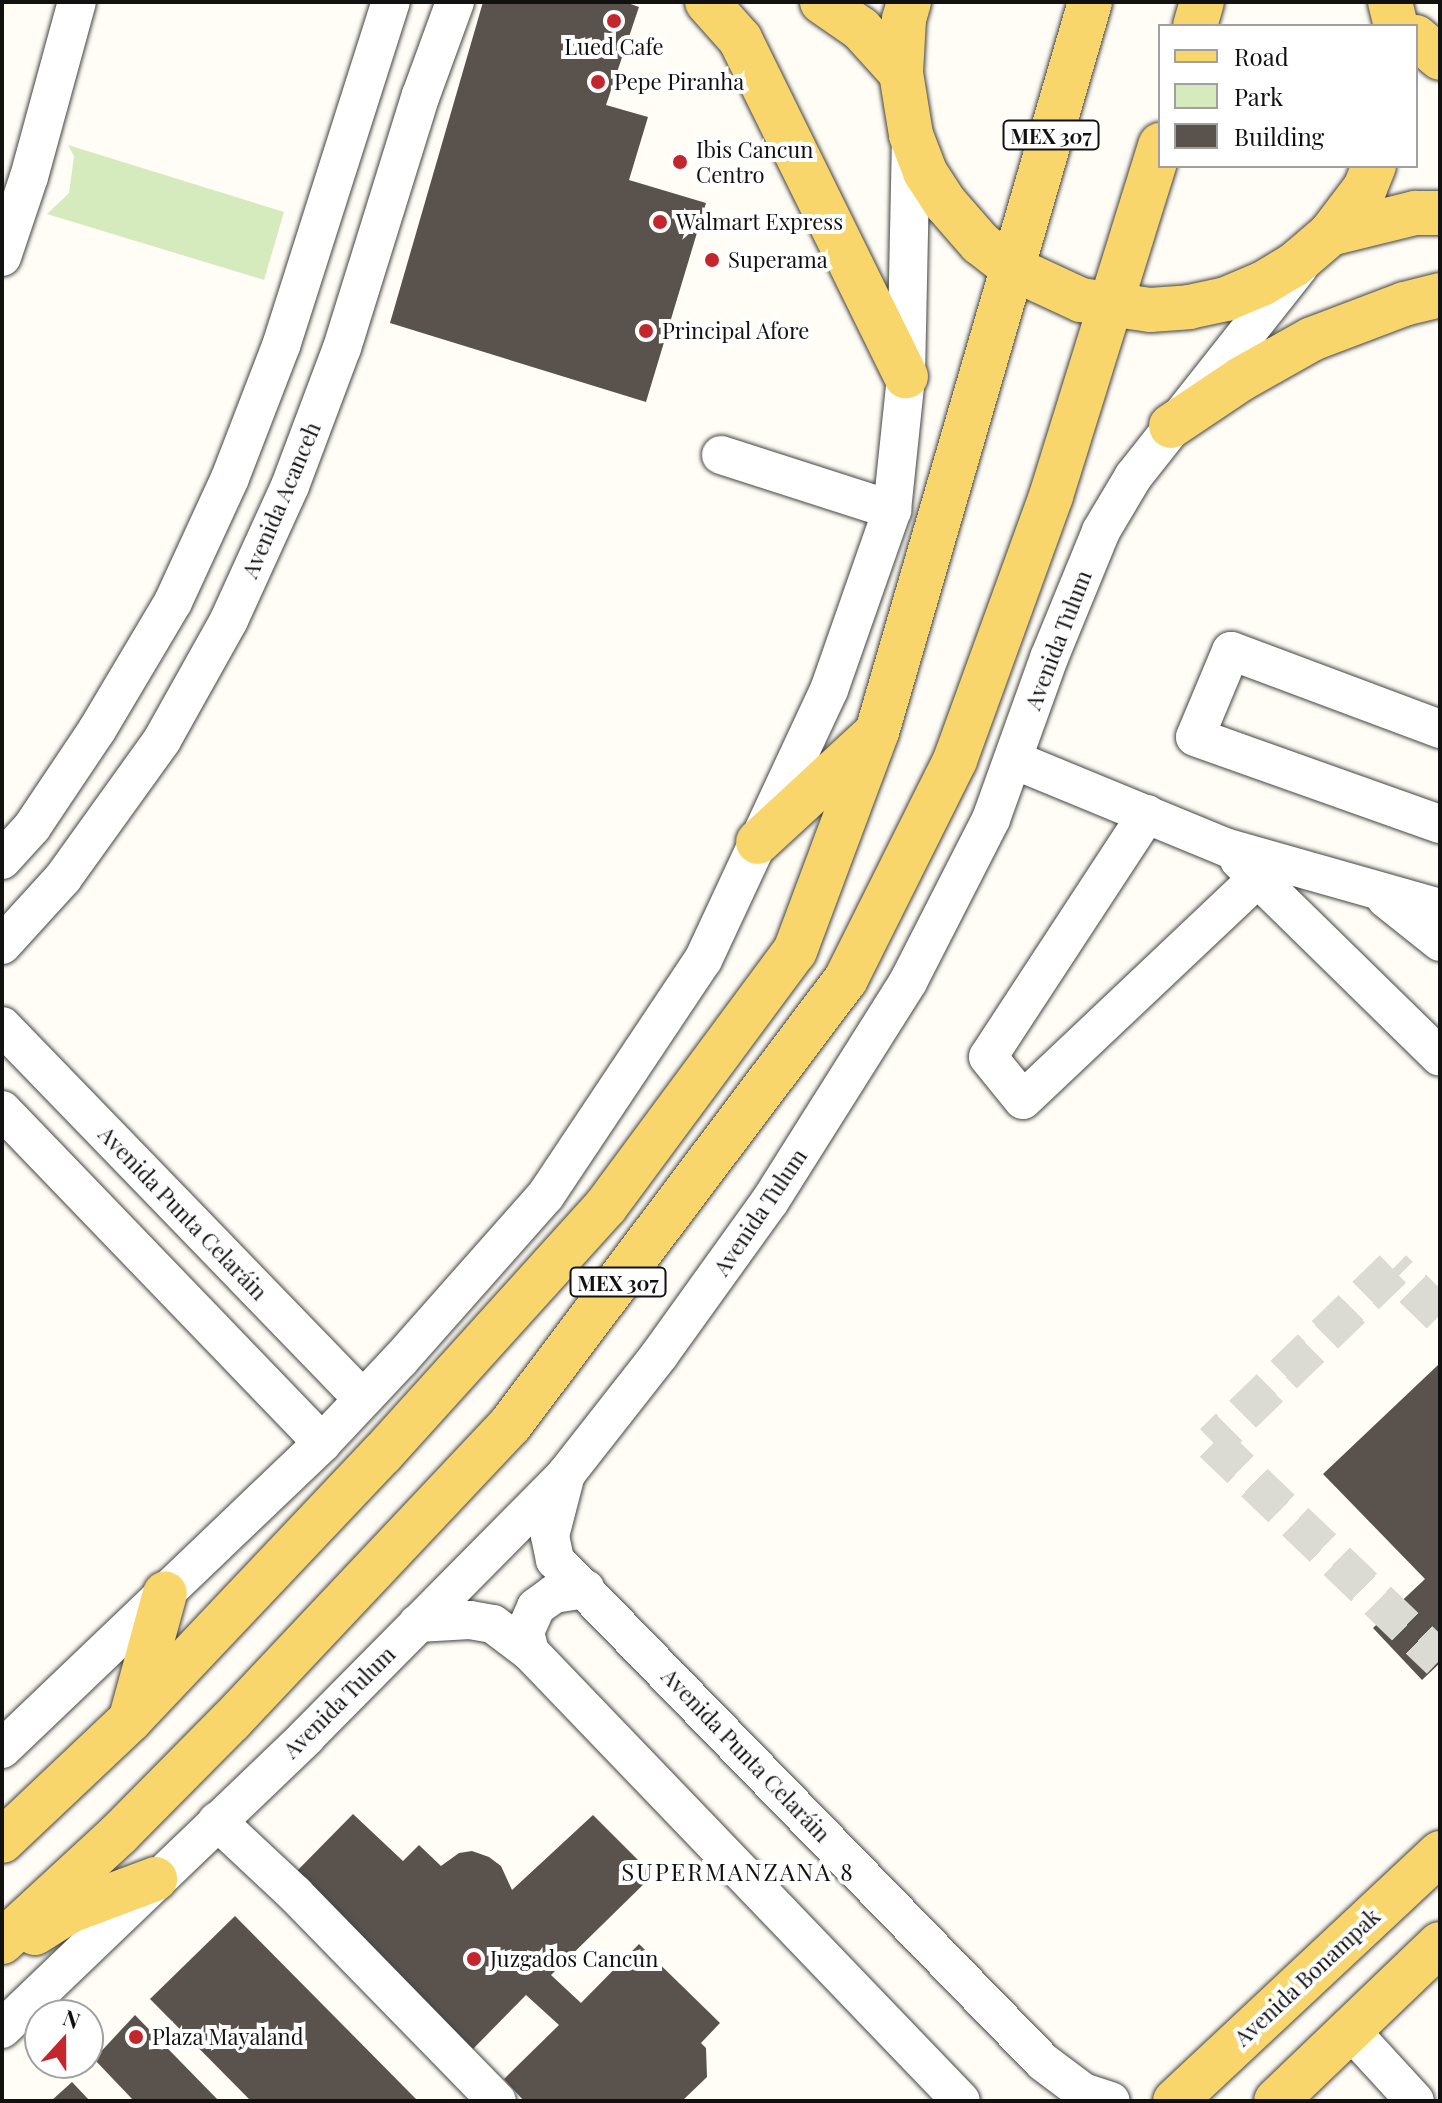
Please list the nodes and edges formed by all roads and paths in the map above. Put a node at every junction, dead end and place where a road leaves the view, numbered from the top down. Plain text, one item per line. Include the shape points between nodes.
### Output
1 (77, 2) edge
2 (391, 2) edge
3 (455, 2) edge
4 (707, 2) edge
5 (822, 2) edge
6 (909, 2) edge
7 (1090, 2) edge
8 (1202, 2) edge
9 (1196, 24) edge
10 (1418, 38) edge
11 (1440, 58) edge
12 (901, 73) junction
13 (911, 135) junction
14 (1158, 152) edge
15 (1373, 168) edge
16 (1440, 213) edge
17 (1321, 242) junction
18 (2, 257) edge
19 (1012, 268) junction
20 (1440, 295) edge
21 (1112, 307) junction
22 (906, 376) junction
23 (1171, 426) junction
24 (721, 455) dead end
25 (892, 510) junction
26 (1440, 729) edge
27 (877, 732) junction
28 (1014, 760) junction
29 (1147, 814) junction
30 (1440, 824) edge
31 (758, 842) junction
32 (1228, 848) junction
33 (2, 860) edge
34 (1258, 878) junction
35 (1374, 890) junction
36 (1440, 908) edge
37 (1440, 942) edge
38 (2, 945) edge
39 (2, 1026) edge
40 (1440, 1057) edge
41 (2, 1110) edge
42 (363, 1399) junction
43 (322, 1443) junction
44 (566, 1474) junction
45 (586, 1589) junction
46 (165, 1593) junction
47 (418, 1623) junction
48 (530, 1652) junction
49 (131, 1719) junction
50 (2, 1749) edge
51 (217, 1821) junction
52 (2, 1841) edge
53 (1440, 1853) edge
54 (155, 1879) junction
55 (2, 1942) edge
56 (1440, 1944) edge
57 (2, 1954) edge
58 (2, 2029) edge
59 (1350, 2030) junction
60 (1043, 2062) junction
61 (1210, 2068) junction
62 (1412, 2100) edge
63 (497, 2101) edge
64 (961, 2101) edge
65 (1044, 2101) edge
66 (1111, 2101) edge
67 (1153, 2101) edge
68 (1175, 2101) edge
69 (1276, 2101) edge

1 - 18 street
2 - 33 street via 281,346 230,478 173,602 32,827
3 - 38 street, Avenida Acanceh via 342,348 290,486 229,620 162,740 63,878
4 - 22 main road via 740,39
5 - 12 main road via 861,29
6 - 12 main road
7 - 19 main road, MEX 307
8 - 9 main road
10 - 11 main road
12 - 13 main road
13 - 19 main road via 925,172 946,204 980,243
13 - 22 street
14 - 21 main road, MEX 307
15 - 17 main road via 1365,188
16 - 17 main road via 1415,213
17 - 21 main road via 1262,284 1226,299 1150,310
17 - 23 street, Avenida Tulum
19 - 21 main road via 1051,289
19 - 27 main road, MEX 307
20 - 23 main road via 1312,339
21 - 55 main road, MEX 307 via 1051,496 955,760 846,979 510,1425 119,1834
22 - 25 street
23 - 28 street, Avenida Tulum via 1101,531
24 - 25 street
25 - 31 street via 829,690
26 - 30 street via 1231,651 1195,737
27 - 31 main road
27 - 49 main road, MEX 307 via 795,951 606,1206 382,1454
28 - 29 street
28 - 44 street, Avenida Tulum via 991,819 908,982 770,1201
29 - 32 street
29 - 34 street via 988,1057 1023,1100
31 - 42 street via 703,960 546,1195
32 - 34 street
32 - 35 street
34 - 40 street
35 - 36 street
35 - 37 street
39 - 42 street, Avenida Punta Celaráin
41 - 43 street
42 - 43 street
43 - 46 street
44 - 45 street, Avenida Punta Celaráin via 550,1536 555,1560
44 - 47 street, Avenida Tulum
45 - 48 street via 554,1594 536,1607 525,1632
45 - 60 street, Avenida Punta Celaráin
46 - 49 main road
46 - 50 street
47 - 48 street via 493,1624
47 - 51 street, Avenida Tulum
48 - 64 street
49 - 52 main road, MEX 307
51 - 54 street, Avenida Tulum
51 - 63 street
53 - 61 main road, Avenida Bonampak
54 - 57 main road via 70,1911
54 - 58 street, Avenida Tulum
56 - 59 main road
59 - 62 street
59 - 69 main road
60 - 65 street
60 - 66 street, Avenida Punta Celaráin via 1083,2092
61 - 67 street
61 - 68 main road, Avenida Bonampak

